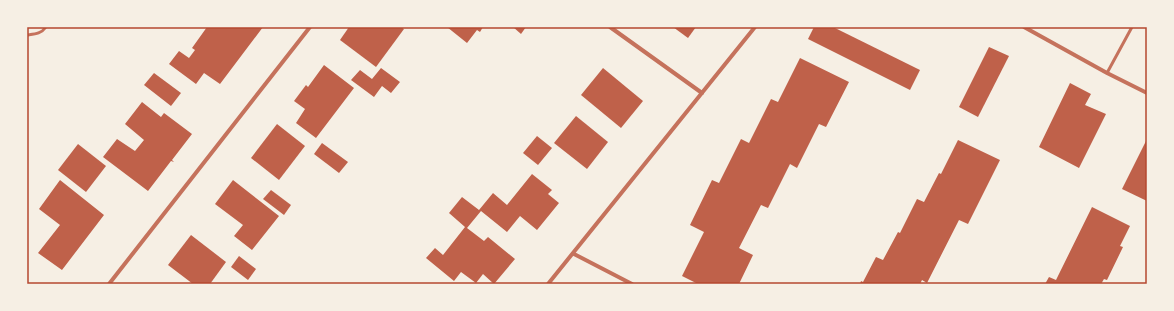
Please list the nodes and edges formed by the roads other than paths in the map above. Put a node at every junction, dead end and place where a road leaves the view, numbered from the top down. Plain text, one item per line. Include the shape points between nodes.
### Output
1 (46, 27) edge
2 (310, 27) edge
3 (610, 27) edge
4 (755, 27) edge
5 (1024, 27) edge
6 (1132, 27) edge
7 (27, 35) edge
8 (1107, 73) junction
9 (702, 93) junction
10 (1147, 93) edge
11 (574, 254) junction
12 (109, 284) edge
13 (548, 284) edge
14 (632, 284) edge

1 - 7 lane via 41,32
2 - 12 street
3 - 9 street
4 - 9 street
5 - 8 street
6 - 8 lane
8 - 10 street
9 - 11 street
11 - 13 street
11 - 14 street

